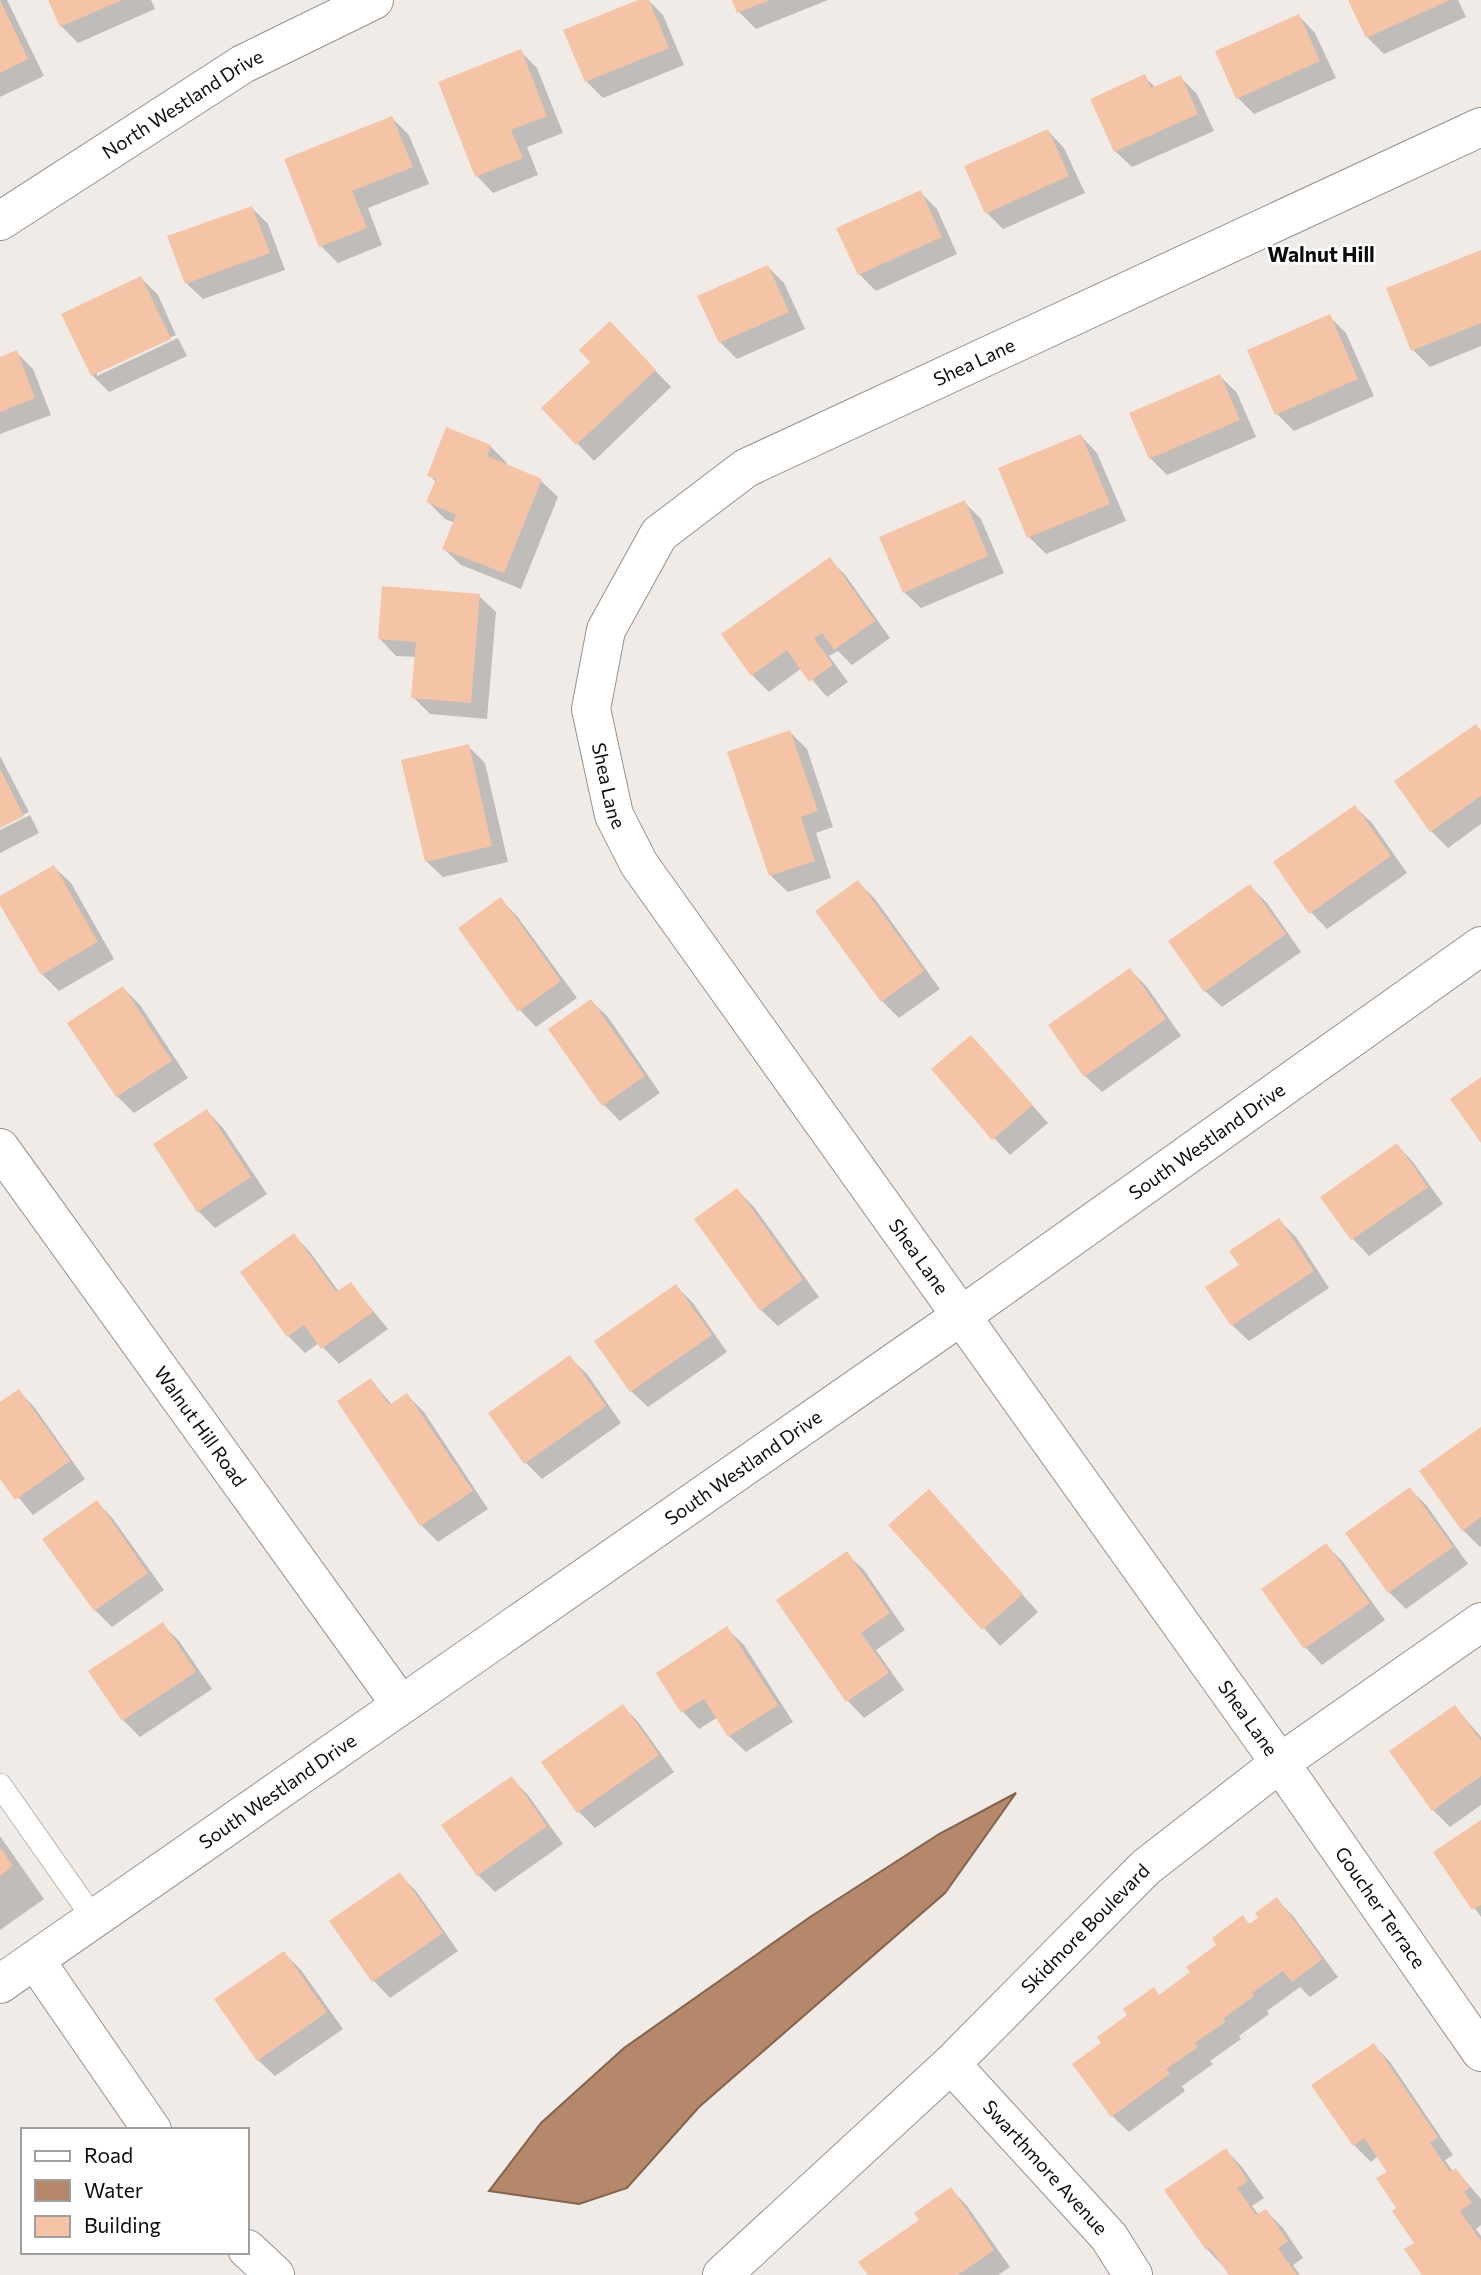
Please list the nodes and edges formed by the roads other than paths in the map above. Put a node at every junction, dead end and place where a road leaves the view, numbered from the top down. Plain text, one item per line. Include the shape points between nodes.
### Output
1 (374, 0) edge
2 (1481, 127) edge
3 (0, 221) edge
4 (1481, 946) edge
5 (0, 1147) edge
6 (961, 1316) junction
7 (1481, 1622) edge
8 (401, 1705) junction
9 (1280, 1763) junction
10 (0, 1785) edge
11 (94, 1919) junction
12 (35, 1959) junction
13 (0, 1984) edge
14 (1481, 2052) edge
15 (951, 2064) junction
16 (151, 2128) edge
17 (248, 2250) edge
18 (275, 2275) edge
19 (722, 2275) edge
20 (1133, 2275) edge

1 - 3 street, North Westland Drive via 243,64
2 - 6 street, Shea Lane via 746,468 659,534 606,630 591,709 614,816 639,864
4 - 6 street, South Westland Drive
5 - 8 street, Walnut Hill Road
6 - 8 street, South Westland Drive
6 - 9 street, Shea Lane
7 - 9 street, Skidmore Boulevard
8 - 11 street, South Westland Drive
9 - 14 street, Goucher Terrace
9 - 15 street, Skidmore Boulevard via 1146,1867
10 - 11 lane
11 - 12 street, South Westland Drive
12 - 13 street, South Westland Drive
12 - 16 street
15 - 19 street, Skidmore Boulevard
15 - 20 street, Swarthmore Avenue via 1109,2237
17 - 18 street

